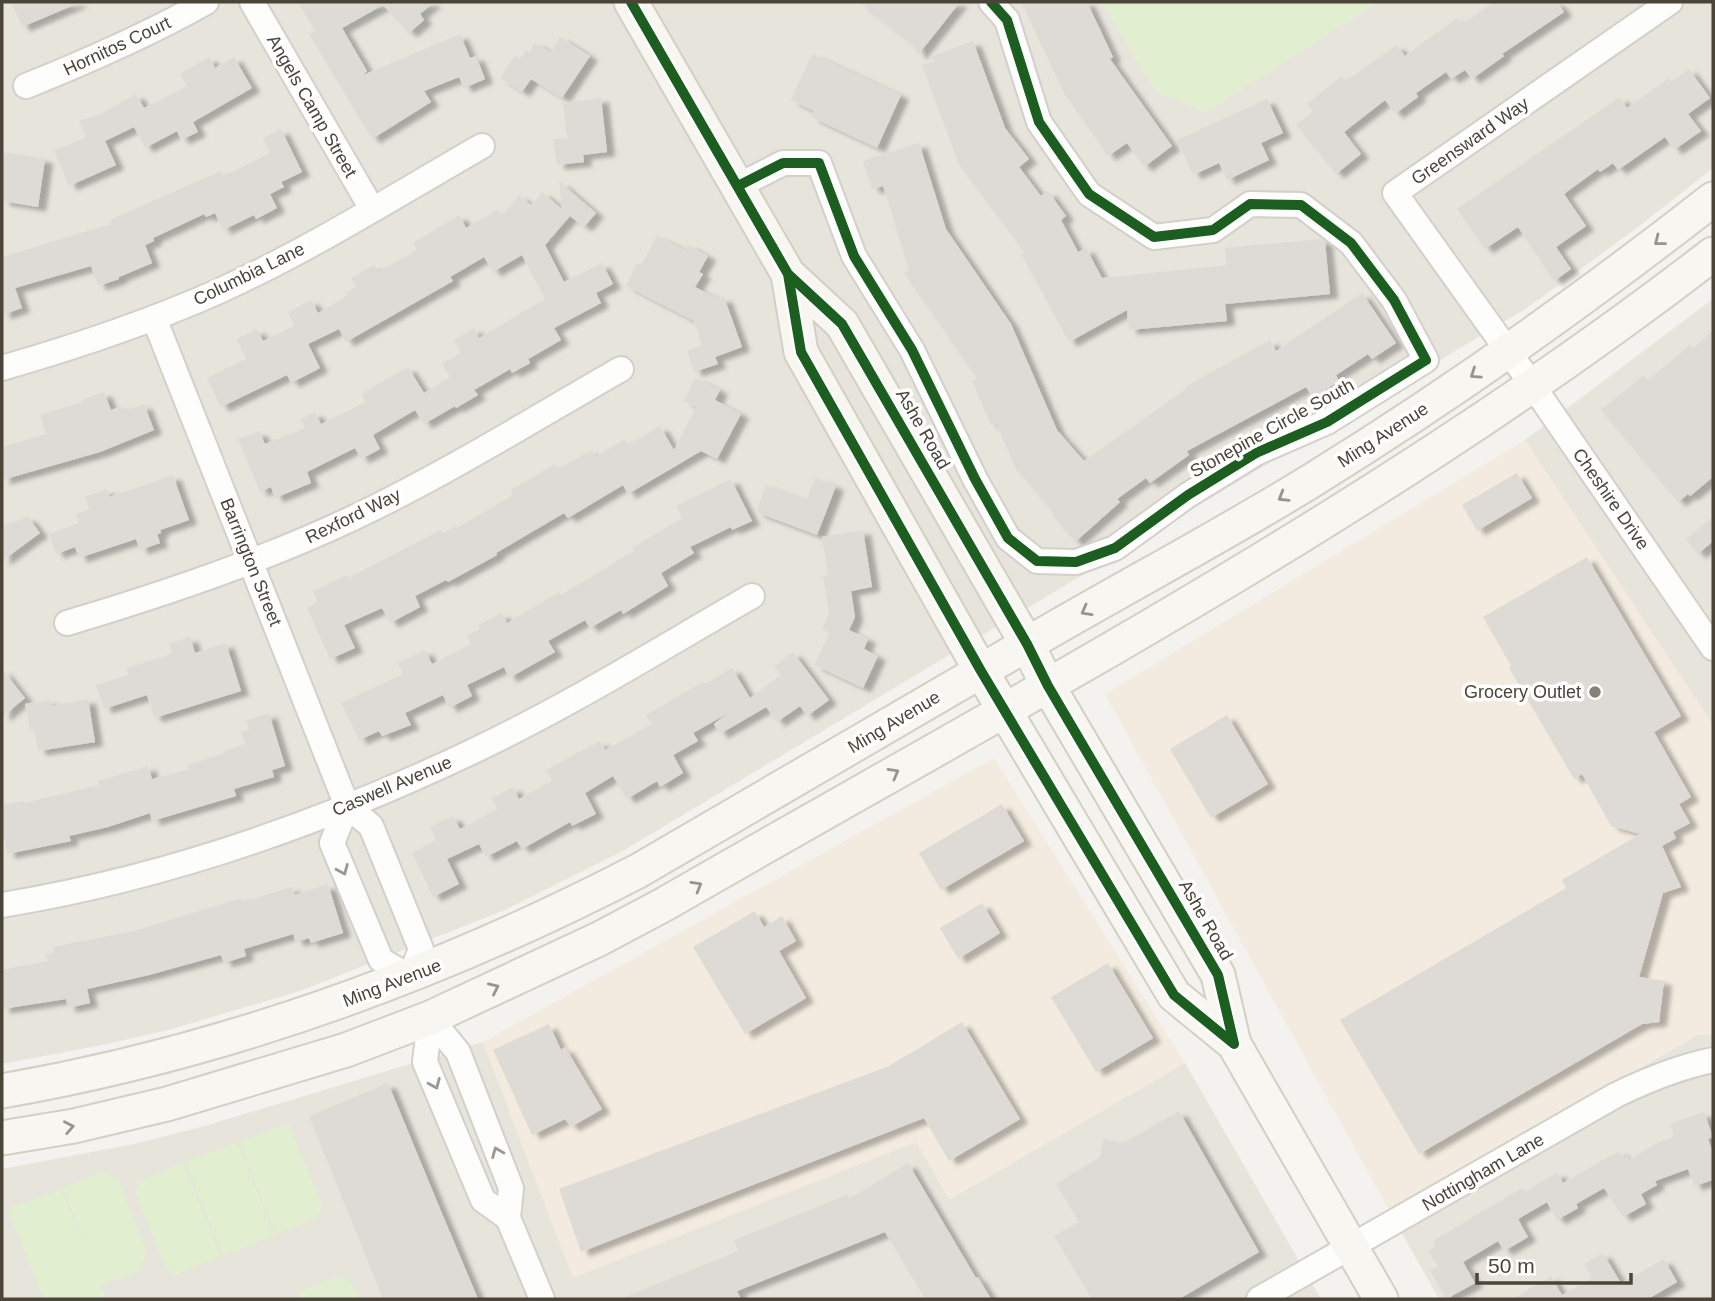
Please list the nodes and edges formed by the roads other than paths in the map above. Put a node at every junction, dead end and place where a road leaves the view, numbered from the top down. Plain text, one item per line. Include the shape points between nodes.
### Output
1 (206, 2) edge
2 (252, 2) edge
3 (631, 2) edge
4 (991, 2) edge
5 (1670, 2) edge
6 (26, 86) dead end
7 (482, 146) dead end
8 (738, 186) junction
9 (1713, 199) edge
10 (372, 209) junction
11 (1713, 254) edge
12 (788, 274) junction
13 (154, 318) junction
14 (1508, 351) junction
15 (2, 368) edge
16 (621, 369) dead end
17 (1534, 386) junction
18 (251, 562) junction
19 (752, 596) dead end
20 (67, 623) dead end
21 (1027, 644) junction
22 (1713, 648) edge
23 (981, 671) junction
24 (1048, 685) junction
25 (1006, 709) junction
26 (347, 807) junction
27 (574, 904) junction
28 (2, 905) edge
29 (410, 977) junction
30 (430, 1018) junction
31 (1234, 1044) junction
32 (1713, 1060) edge
33 (273, 1072) junction
34 (2, 1091) edge
35 (2, 1138) edge
36 (508, 1217) junction
37 (1351, 1248) junction
38 (542, 1299) edge
39 (1259, 1299) edge
40 (1381, 1299) edge

1 - 6 street, Hornitos Court via 95,59
2 - 10 street, Angels Camp Street
3 - 8 main road, Ashe Road
4 - 8 street, Stonepine Circle South via 1007,20 1039,122 1089,194 1154,237 1213,230 1250,204 1301,205 1352,243 1394,300 1426,360 1327,422 1256,453 1115,548 1076,562 1037,561 1008,538 975,479 912,350 854,256 819,163 783,163
5 - 14 street, Greensward Way via 1395,193
7 - 10 street, Columbia Lane
8 - 12 main road, Ashe Road
9 -> 14 main road, Ming Avenue
10 - 13 street, Columbia Lane via 281,261
11 - 17 main road
12 - 21 main road, Ashe Road via 842,324
12 - 23 main road, Ashe Road via 801,352
13 - 15 street, Columbia Lane
13 - 18 street, Barrington Street
14 - 17 street, Cheshire Drive
14 -> 21 main road, Ming Avenue via 1311,481
16 - 18 street, Rexford Way via 427,480
17 - 22 street, Cheshire Drive
17 - 24 main road via 1336,515
18 - 20 street, Rexford Way
18 - 26 street, Barrington Street
19 - 26 street, Caswell Avenue via 466,755
21 - 23 main road, Ming Avenue
21 - 24 main road, Ashe Road
23 - 25 main road, Ashe Road
23 - 27 main road, Ming Avenue
24 - 25 main road
24 - 31 main road, Ashe Road via 1218,975
30 -> 25 main road via 663,905
25 - 31 main road, Ashe Road via 1174,995
26 - 28 street, Caswell Avenue via 170,866
26 - 29 street, Barrington Street via 371,826 421,949
26 -> 29 street via 332,843 380,960
27 - 29 main road, Ming Avenue
27 - 30 main road via 444,988
29 - 33 main road via 384,1017
29 - 34 main road, Ming Avenue via 213,1043
30 - 33 main road
36 -> 30 street via 511,1188 458,1052
30 -> 36 street via 425,1062 483,1200
31 - 37 main road, Ashe Road
32 - 37 street, Nottingham Lane via 1652,1078 1616,1095
35 -> 33 main road via 167,1104
36 - 38 street
37 - 39 street, Nottingham Lane
37 - 40 main road, Ashe Road

